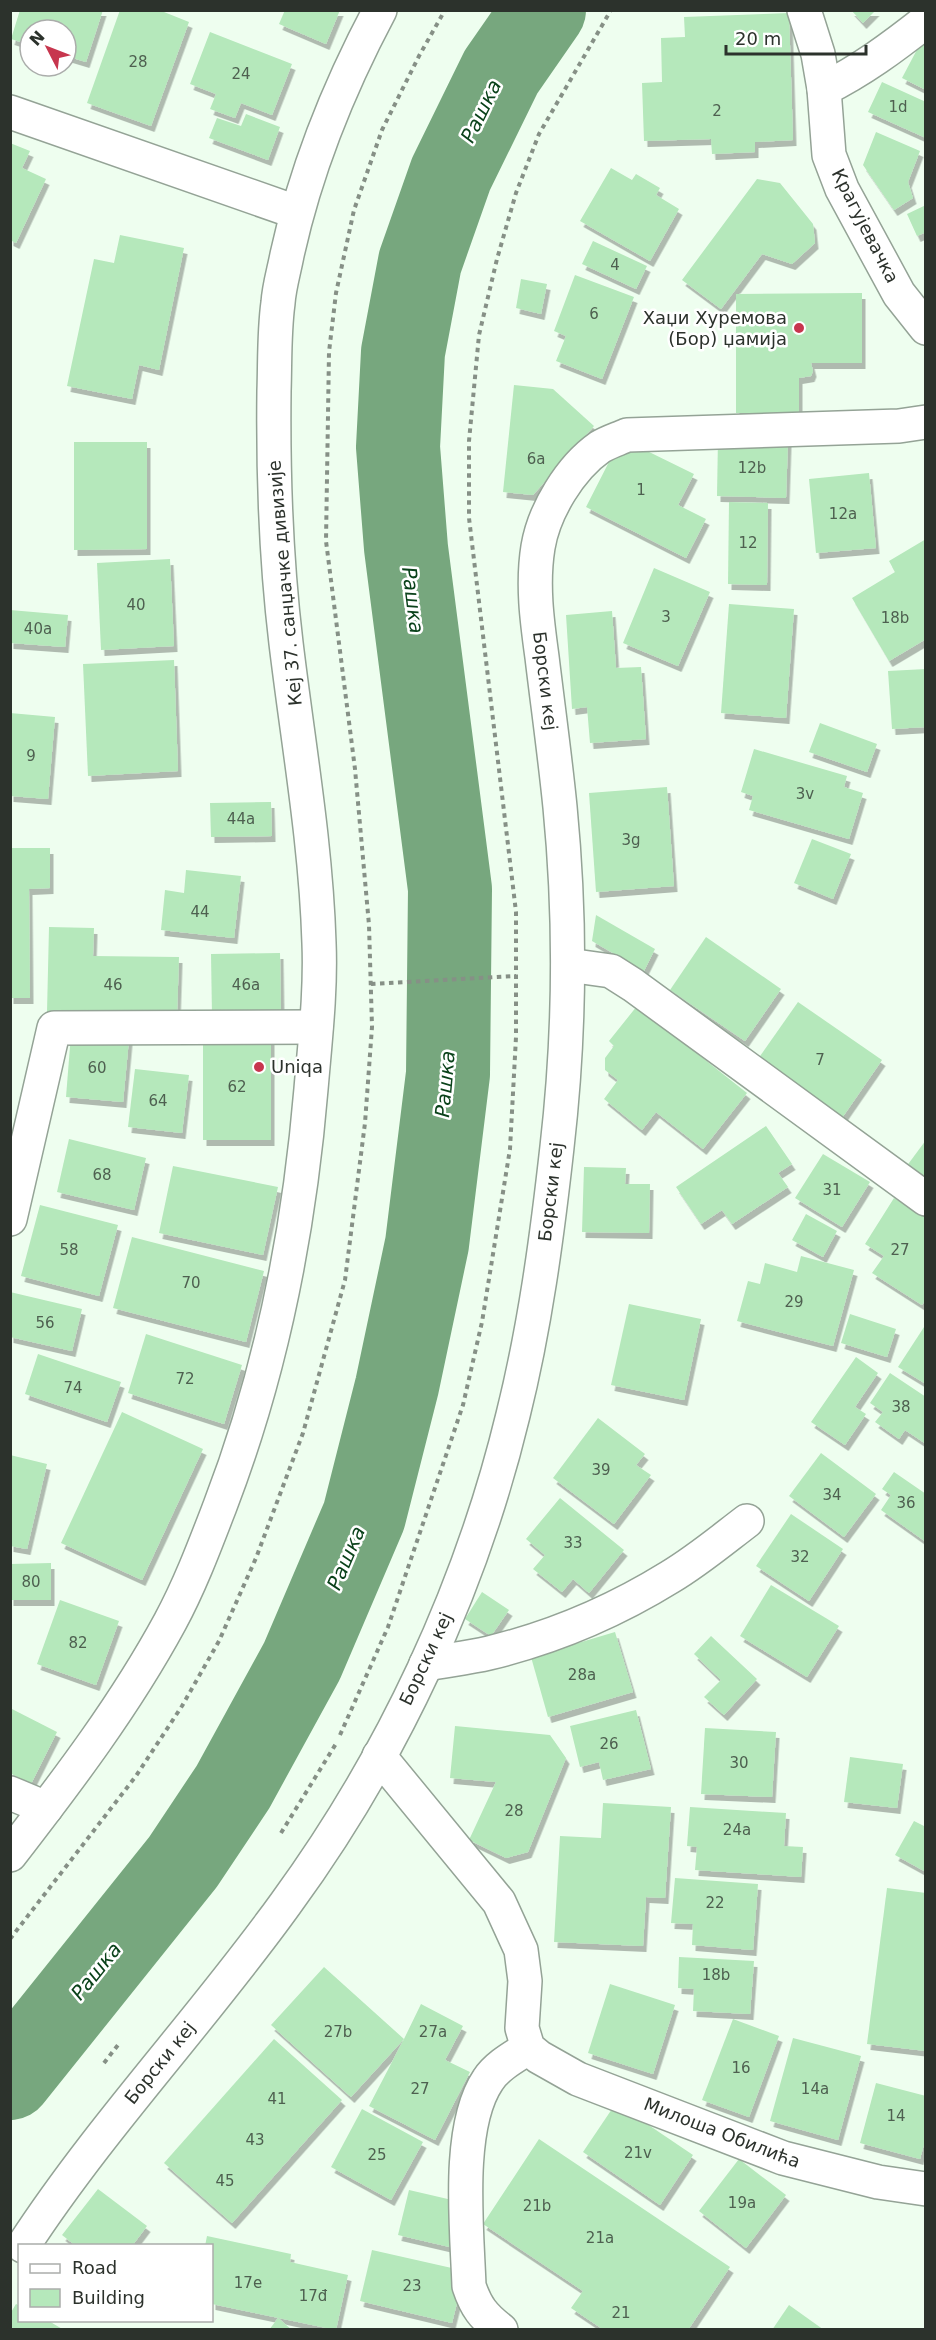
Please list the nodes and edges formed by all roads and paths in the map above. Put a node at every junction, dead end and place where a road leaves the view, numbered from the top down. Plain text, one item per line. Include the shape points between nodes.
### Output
1 (380, 10) edge
2 (444, 10) edge
3 (612, 10) edge
4 (804, 10) edge
5 (926, 21) edge
6 (824, 89) junction
7 (10, 112) edge
8 (296, 212) junction
9 (926, 328) edge
10 (926, 422) edge
11 (568, 965) junction
12 (516, 976) junction
13 (316, 1027) junction
14 (926, 1199) edge
15 (10, 1219) edge
16 (747, 1521) dead end
17 (426, 1664) junction
18 (380, 1756) junction
19 (10, 1793) edge
20 (46, 1808) junction
21 (276, 1841) dead end
22 (10, 1855) edge
23 (124, 2038) dead end
24 (528, 2048) junction
25 (102, 2066) dead end
26 (926, 2189) edge
27 (24, 2244) edge
28 (501, 2330) edge

1 - 8 street, Кеј 37. санџачке дивизије via 321,137
2 - 12 path via 382,130 354,210 336,293 329,352 326,541 355,769 371,984
3 - 12 path via 539,134 516,193 496,259 476,370 469,441 469,518 516,912
4 - 6 street, Крагујевачка
5 - 6 street via 886,54
6 - 9 street, Крагујевачка via 829,155 842,189 899,294
7 - 8 street
8 - 13 street, Кеј 37. санџачке дивизије via 278,301 273,441 286,640 320,947
10 - 11 street, Борски кеј via 627,435 603,445 579,466 560,493 543,525 537,549 536,611 560,802
11 - 14 street via 612,971
11 - 17 street, Борски кеј via 565,1061 556,1155 545,1243 513,1414 476,1544
12 - 21 path via 510,1149 482,1322 463,1405 388,1627 340,1736
13 - 15 street via 54,1028
13 - 20 street, Кеј 37. санџачке дивизије via 295,1235 264,1374 243,1446 171,1620 102,1732
16 - 17 street via 631,1600 570,1626 489,1653
17 - 18 street, Борски кеј
18 - 24 street via 499,1902 521,1950 525,1981 522,2028
18 - 27 street, Борски кеј via 285,1904 110,2126
19 - 20 street
20 - 22 street, Кеј 37. санџачке дивизије
23 - 25 path
24 - 26 street, Милоша Обилића via 579,2079 783,2158 878,2182
24 - 28 street via 489,2078 473,2116 468,2150 469,2286 475,2304

